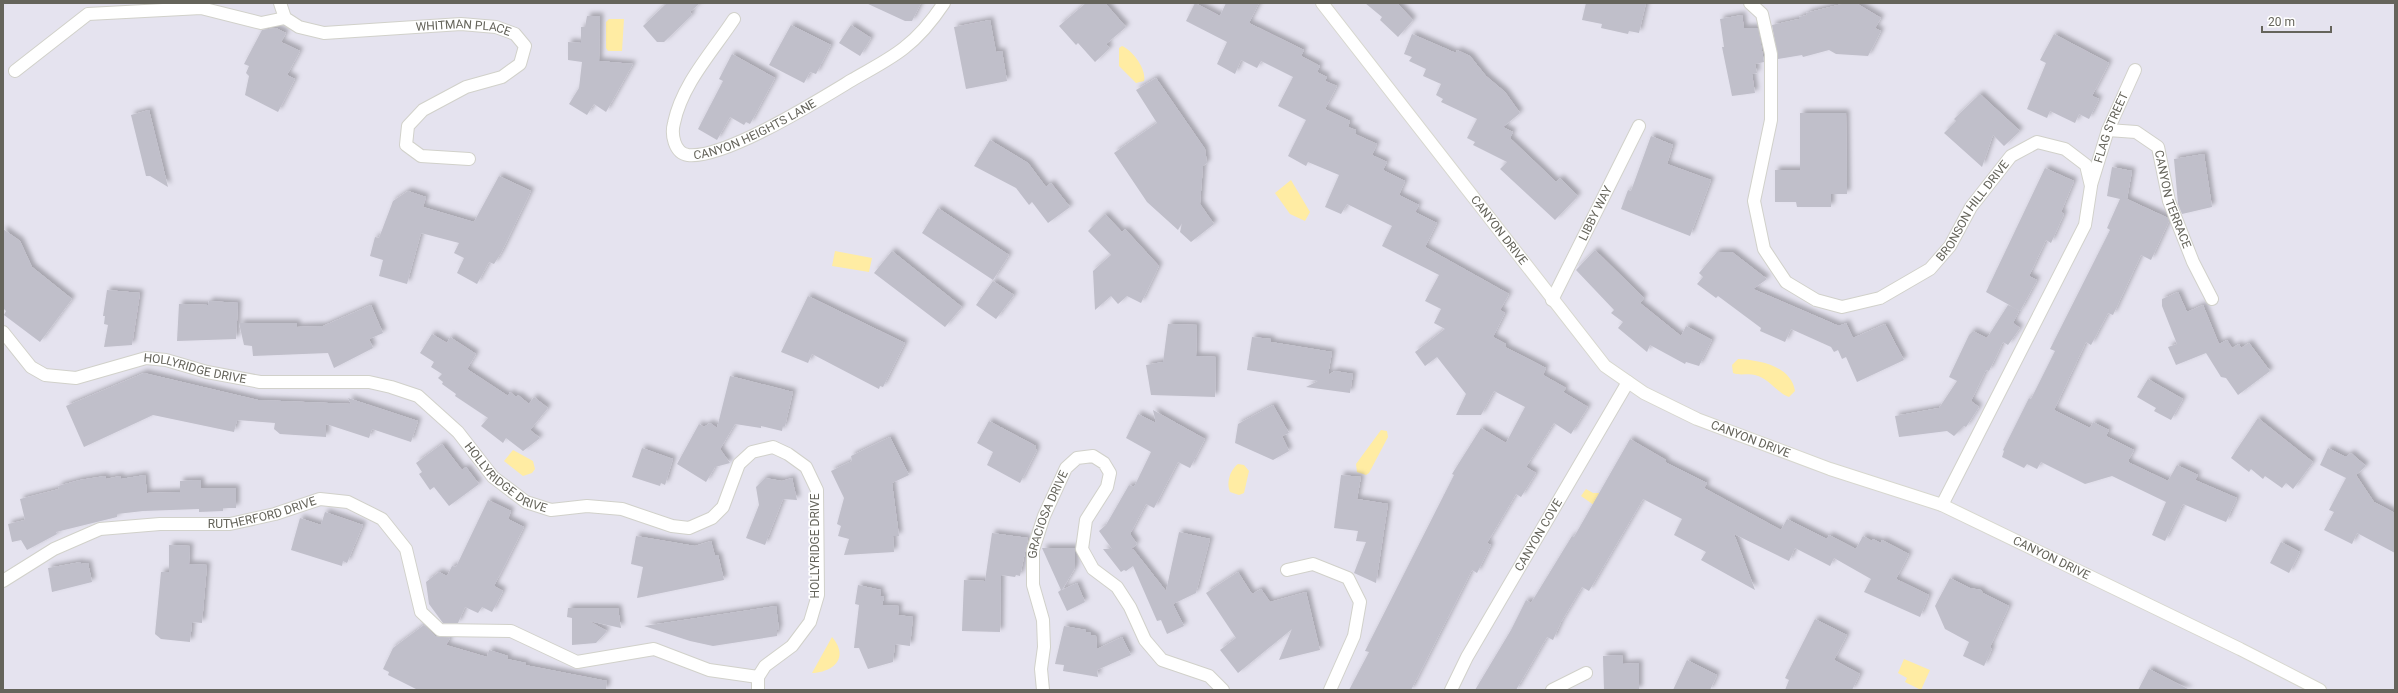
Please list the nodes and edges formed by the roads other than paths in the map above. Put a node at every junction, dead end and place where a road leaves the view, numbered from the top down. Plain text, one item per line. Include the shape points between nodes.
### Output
1 (280, 3) edge
2 (944, 3) edge
3 (1322, 3) edge
4 (1750, 3) edge
5 (285, 18) junction
6 (734, 19) dead end
7 (2135, 70) dead end
8 (15, 71) dead end
9 (1639, 126) dead end
10 (2108, 130) junction
11 (469, 159) dead end
12 (2091, 186) junction
13 (2212, 299) dead end
14 (1552, 300) junction
15 (3, 332) edge
16 (1628, 382) junction
17 (1942, 505) junction
18 (1287, 570) dead end
19 (3, 581) edge
20 (1586, 673) dead end
21 (758, 677) junction
22 (758, 690) edge
23 (1043, 690) edge
24 (1223, 690) edge
25 (1330, 690) edge
26 (1451, 690) edge
27 (1552, 690) edge
28 (2320, 690) edge

1 - 5 street
2 - 6 street, CANYON HEIGHTS LANE via 925,31 902,49 804,108 740,142 699,155 686,155 678,149 673,138 673,124 681,97
3 - 14 street, CANYON DRIVE
4 - 12 street, BRONSON HILL DRIVE via 1762,14 1772,54 1771,120 1754,201 1764,249 1786,282 1816,300 1842,307 1880,298 1930,270 1950,246 1971,207 2011,156 2037,142 2065,149 2086,165
5 - 8 street via 261,23 201,8 88,14
5 - 11 street, WHITMAN PLACE via 299,27 324,33 461,24 496,27 515,34 525,46 520,64 502,77 466,87 423,110 408,126 406,145 421,156
7 - 10 street, FLAG STREET
9 - 14 street, LIBBY WAY
10 - 12 street, FLAG STREET
10 - 13 street, CANYON TERRACE via 2136,132 2158,147 2169,201 2193,262
12 - 17 street, BRONSON HILL DRIVE via 2085,225
14 - 16 street, CANYON DRIVE via 1605,366
15 - 21 street, HOLLYRIDGE DRIVE via 31,367 45,375 76,378 146,358 166,360 207,372 260,382 369,382 391,387 418,396 458,432 493,477 526,502 550,510 587,506 622,509 672,526 689,528 712,518 723,507 739,464 752,452 773,447 778,449 806,467 817,490 818,595 810,622 792,646 765,666
16 - 17 street, CANYON DRIVE via 1644,393 1697,419 1830,469
16 - 26 street, CANYON COVE via 1467,657
17 - 28 street, CANYON DRIVE
18 - 25 street via 1313,564 1348,578 1360,602 1354,636
19 - 21 street, RUTHERFORD DRIVE via 54,549 100,529 160,524 230,524 320,500 348,502 382,519 406,549 421,612 440,630 511,631 577,662 654,649 709,670
20 - 27 street
21 - 22 street
23 - 24 street, GRACIOSA DRIVE via 1043,620 1032,585 1033,550 1044,516 1066,468 1077,458 1093,456 1104,463 1110,473 1107,488 1086,520 1082,549 1093,569 1117,587 1130,607 1145,640 1162,660 1209,676

